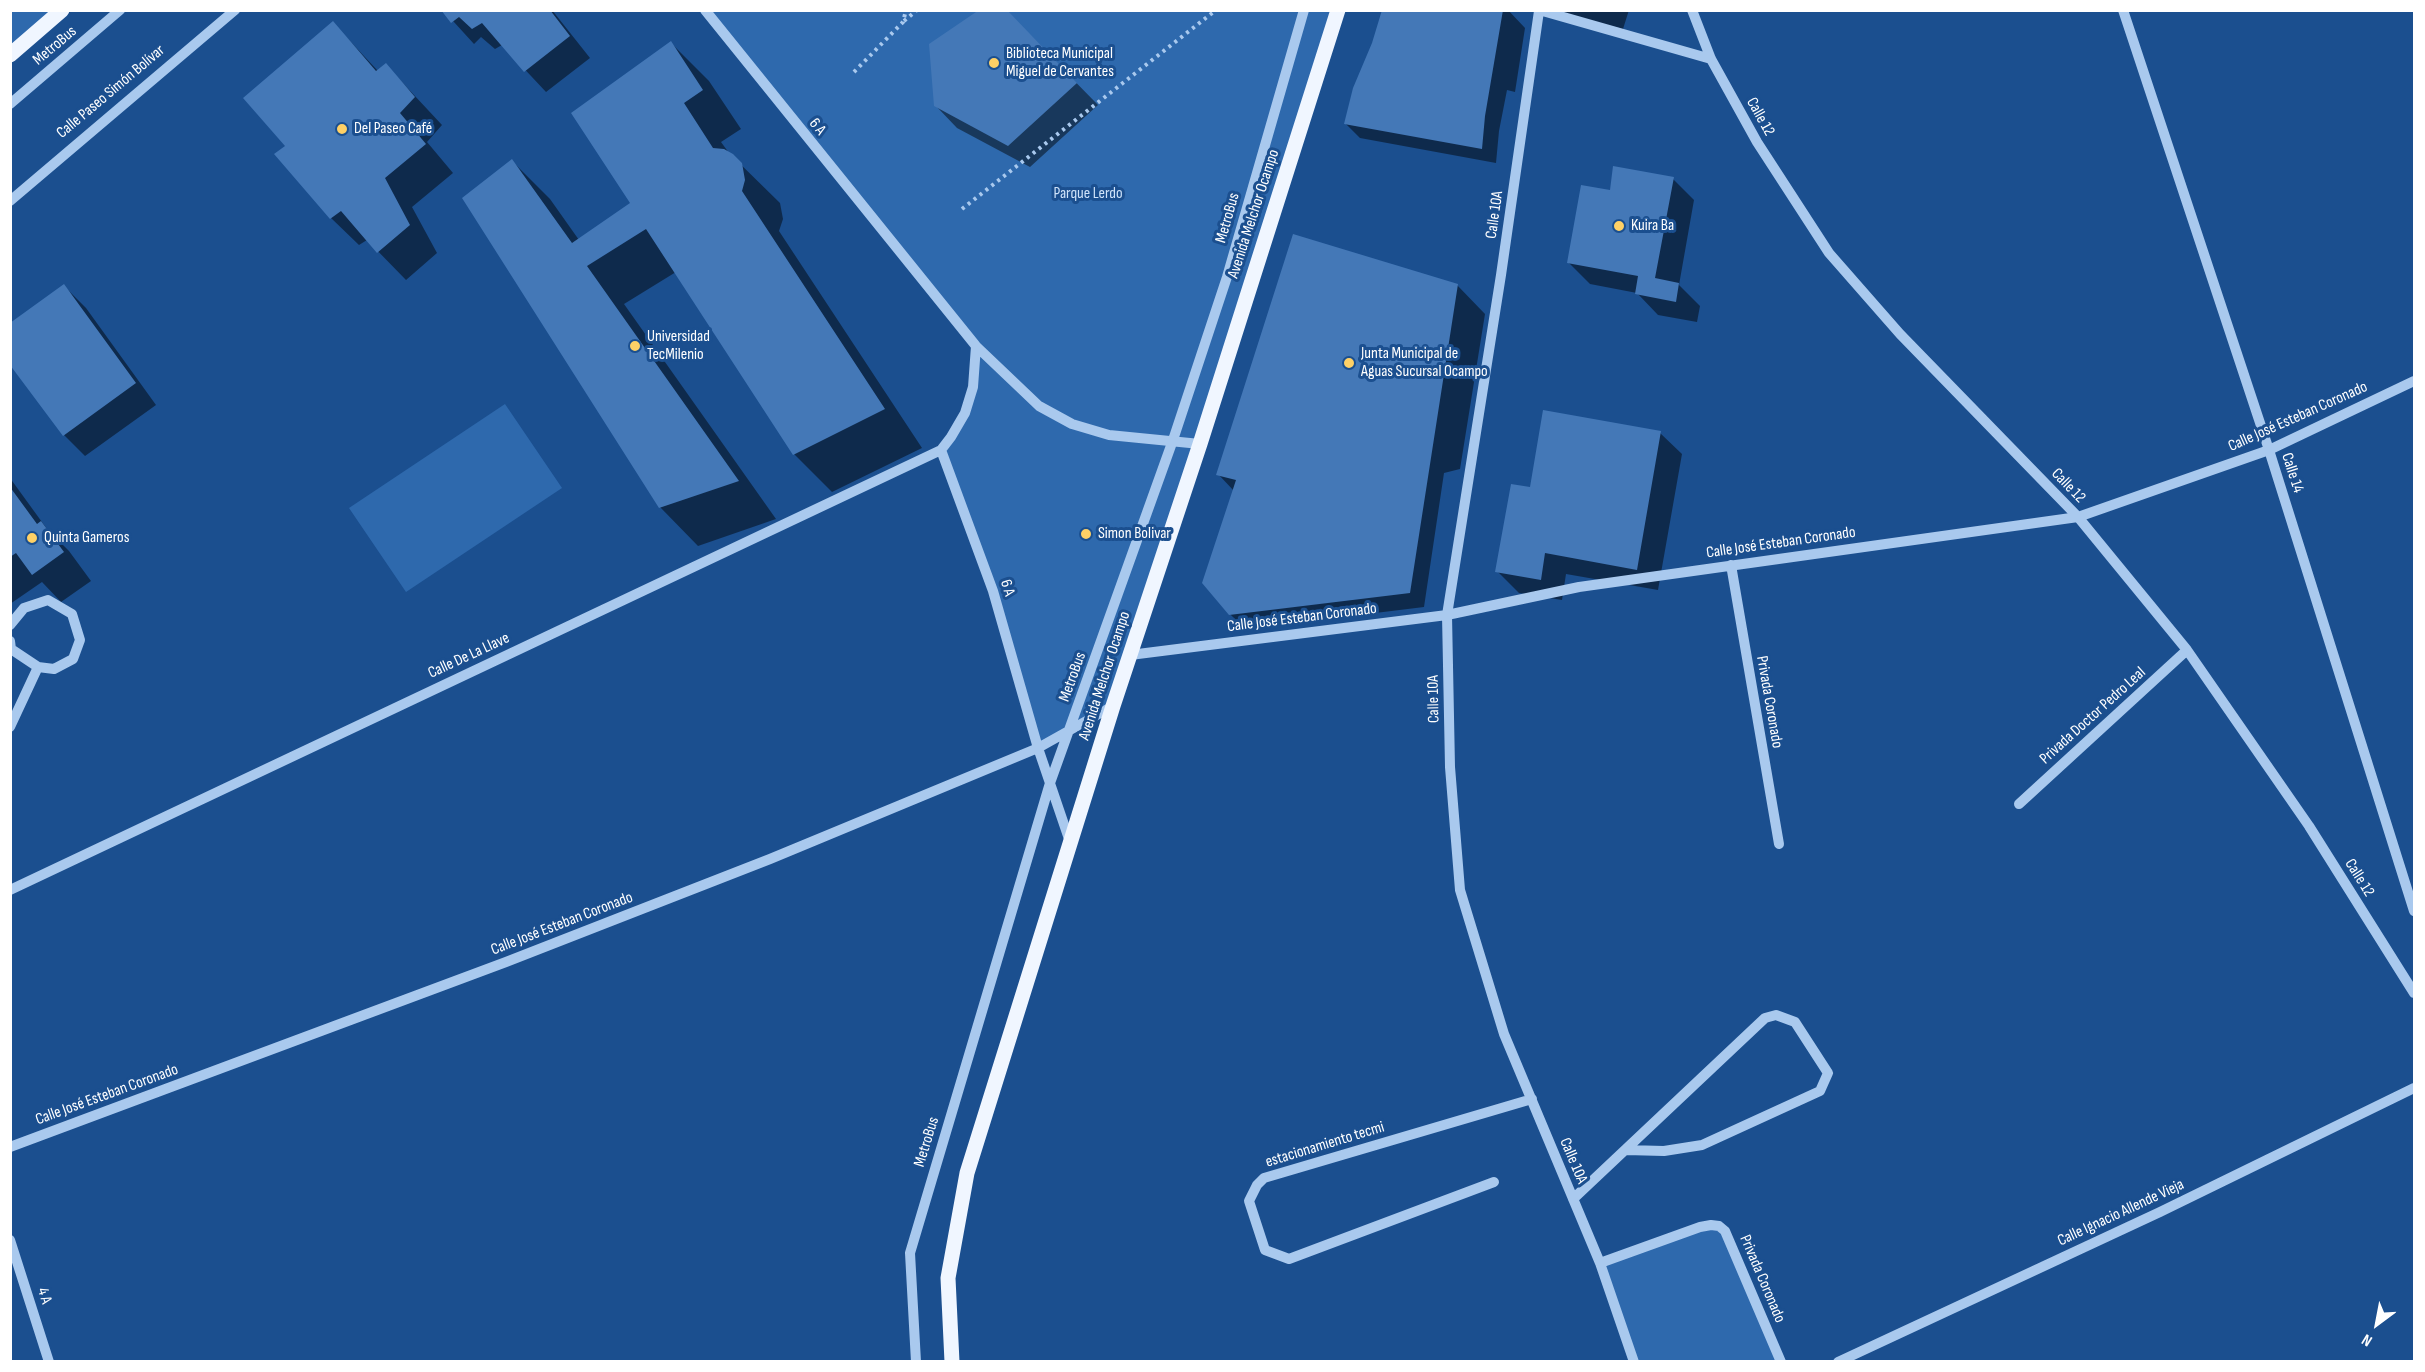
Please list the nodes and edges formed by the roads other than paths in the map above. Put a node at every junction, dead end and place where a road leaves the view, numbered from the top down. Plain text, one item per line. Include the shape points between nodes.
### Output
1 (62, 10) edge
2 (120, 10) edge
3 (235, 10) edge
4 (705, 10) edge
5 (1304, 10) edge
6 (1338, 10) edge
7 (1692, 10) edge
8 (2123, 10) edge
9 (1539, 11) edge
10 (10, 55) edge
11 (1711, 59) junction
12 (10, 104) edge
13 (10, 201) edge
14 (976, 346) junction
15 (2415, 381) edge
16 (1173, 440) junction
17 (1200, 444) junction
18 (940, 450) junction
19 (2269, 450) junction
20 (2078, 517) junction
21 (1731, 565) junction
22 (1447, 615) junction
23 (10, 625) edge
24 (10, 641) edge
25 (2187, 650) junction
26 (1130, 655) junction
27 (38, 667) junction
28 (1113, 706) junction
29 (10, 727) edge
30 (1070, 729) junction
31 (1038, 748) junction
32 (1050, 783) junction
33 (2019, 804) dead end
34 (1071, 844) junction
35 (1779, 844) dead end
36 (10, 890) edge
37 (2415, 911) edge
38 (2415, 993) edge
39 (2415, 1088) edge
40 (1532, 1099) junction
41 (10, 1147) edge
42 (1626, 1150) junction
43 (1494, 1182) dead end
44 (1573, 1199) junction
45 (10, 1240) edge
46 (1600, 1263) junction
47 (49, 1362) edge
48 (916, 1362) edge
49 (952, 1362) edge
50 (1634, 1362) edge
51 (1781, 1362) edge
52 (1838, 1362) edge

1 - 10 main road
2 - 12 street, MetroBus
3 - 13 street, Calle Paseo Simón Bolívar
4 - 14 street, 6 A
5 - 16 street, MetroBus via 1227,277
6 - 17 main road, Avenida Melchor Ocampo
7 - 11 street, Calle 12
8 - 19 street, Calle 14
9 - 11 street
9 - 22 street, Calle 10A
11 - 20 street, Calle 12 via 1757,142 1830,253 1900,334
14 - 16 street, 6 A via 1039,406 1072,424 1109,435
14 - 18 street via 973,387 965,413
15 - 19 street, Calle José Esteban Coronado
16 - 17 street, 6 A
16 - 30 street, MetroBus
17 - 26 main road, Avenida Melchor Ocampo
18 - 31 street, 6 A via 993,591
18 - 36 street, Calle De La Llave
19 - 20 street, Calle José Esteban Coronado
19 - 37 street, Calle 14
20 - 21 street, Calle José Esteban Coronado
20 - 25 street, Calle 12
21 - 22 street, Calle José Esteban Coronado via 1579,587
21 - 35 street, Privada Coronado
22 - 26 street, Calle José Esteban Coronado
22 - 40 street, Calle 10A via 1450,768 1460,890 1504,1034
23 - 27 street via 24,608 48,600 72,614 80,640 73,659 54,669
24 - 27 street via 11,649
25 - 33 street, Privada Doctor Pedro Leal
25 - 38 street, Calle 12 via 2309,826
26 - 28 main road, Avenida Melchor Ocampo
27 - 29 street
28 - 30 street, Calle José Esteban Coronado
28 - 34 main road, Avenida Melchor Ocampo
30 - 31 street, Calle José Esteban Coronado
30 - 32 street, MetroBus
31 - 32 street, 6 A
31 - 41 street, Calle José Esteban Coronado via 506,962
32 - 34 street, 6 A
32 - 48 street, MetroBus via 910,1253
34 - 49 main road, Avenida Melchor Ocampo via 967,1173 948,1278
39 - 52 street, Calle Ignacio Allende Vieja
40 - 43 street, estacionamiento tecmi via 1264,1178 1249,1201 1265,1250 1289,1259
40 - 44 street, Calle 10A
42 - 42 street via 1664,1151 1702,1145 1820,1091 1828,1073 1795,1022 1776,1014 1765,1018
42 - 44 street
44 - 46 street, Calle 10A
45 - 47 street, 4 A
46 - 50 street, Calle 10A
46 - 51 street, Privada Coronado via 1700,1227 1719,1226 1725,1231

